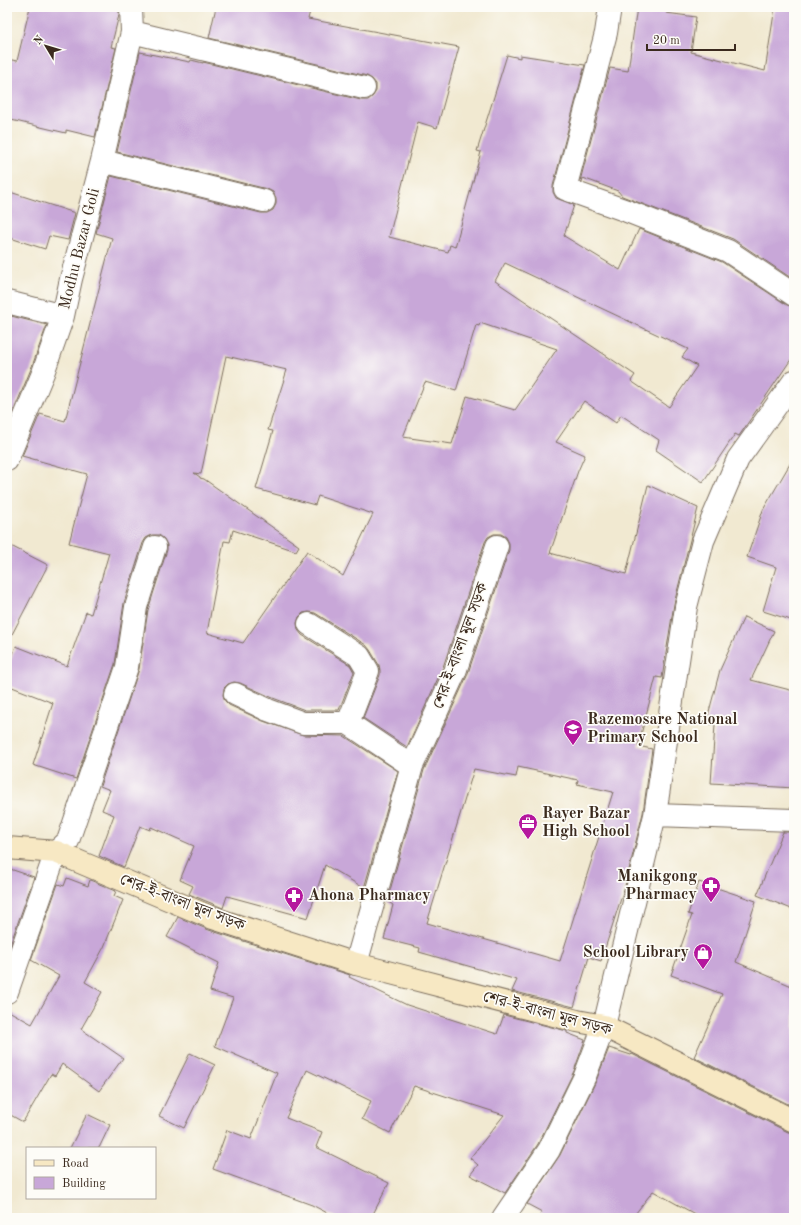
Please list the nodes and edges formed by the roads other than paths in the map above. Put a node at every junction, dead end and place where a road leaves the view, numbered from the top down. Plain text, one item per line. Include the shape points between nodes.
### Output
1 (131, 7) edge
2 (610, 7) edge
3 (132, 32) junction
4 (364, 88) dead end
5 (102, 161) junction
6 (264, 201) dead end
7 (794, 295) edge
8 (7, 302) edge
9 (63, 316) junction
10 (794, 381) edge
11 (7, 460) edge
12 (497, 546) dead end
13 (155, 547) dead end
14 (309, 624) dead end
15 (235, 694) dead end
16 (348, 724) junction
17 (412, 766) junction
18 (655, 815) junction
19 (794, 820) edge
20 (7, 848) edge
21 (56, 852) junction
22 (356, 964) junction
23 (7, 992) edge
24 (604, 1026) junction
25 (794, 1120) edge
26 (503, 1218) edge

1 - 3 street, Modhu Bazar Goli
2 - 7 street via 606,33 565,189 728,252
3 - 4 street
3 - 5 street, Modhu Bazar Goli
5 - 6 street
5 - 9 street, Modhu Bazar Goli
8 - 9 street
9 - 11 street, Modhu Bazar Goli via 43,373
10 - 18 street via 738,459 703,541 686,607
12 - 17 street, শের-ই-বাংলা মূল সড়ক via 455,672
13 - 21 street via 136,607 128,667 68,841
14 - 16 street via 359,656 368,671
15 - 16 street via 303,724
16 - 17 street
17 - 22 street, শের-ই-বাংলা মূল সড়ক
18 - 19 street
18 - 24 street
20 - 21 street, শের-ই-বাংলা মূল সড়ক
21 - 22 street, শের-ই-বাংলা মূল সড়ক via 213,918
21 - 23 street
22 - 24 street, শের-ই-বাংলা মূল সড়ক
24 - 25 street, শের-ই-বাংলা মূল সড়ক
24 - 26 street via 585,1076 549,1150

